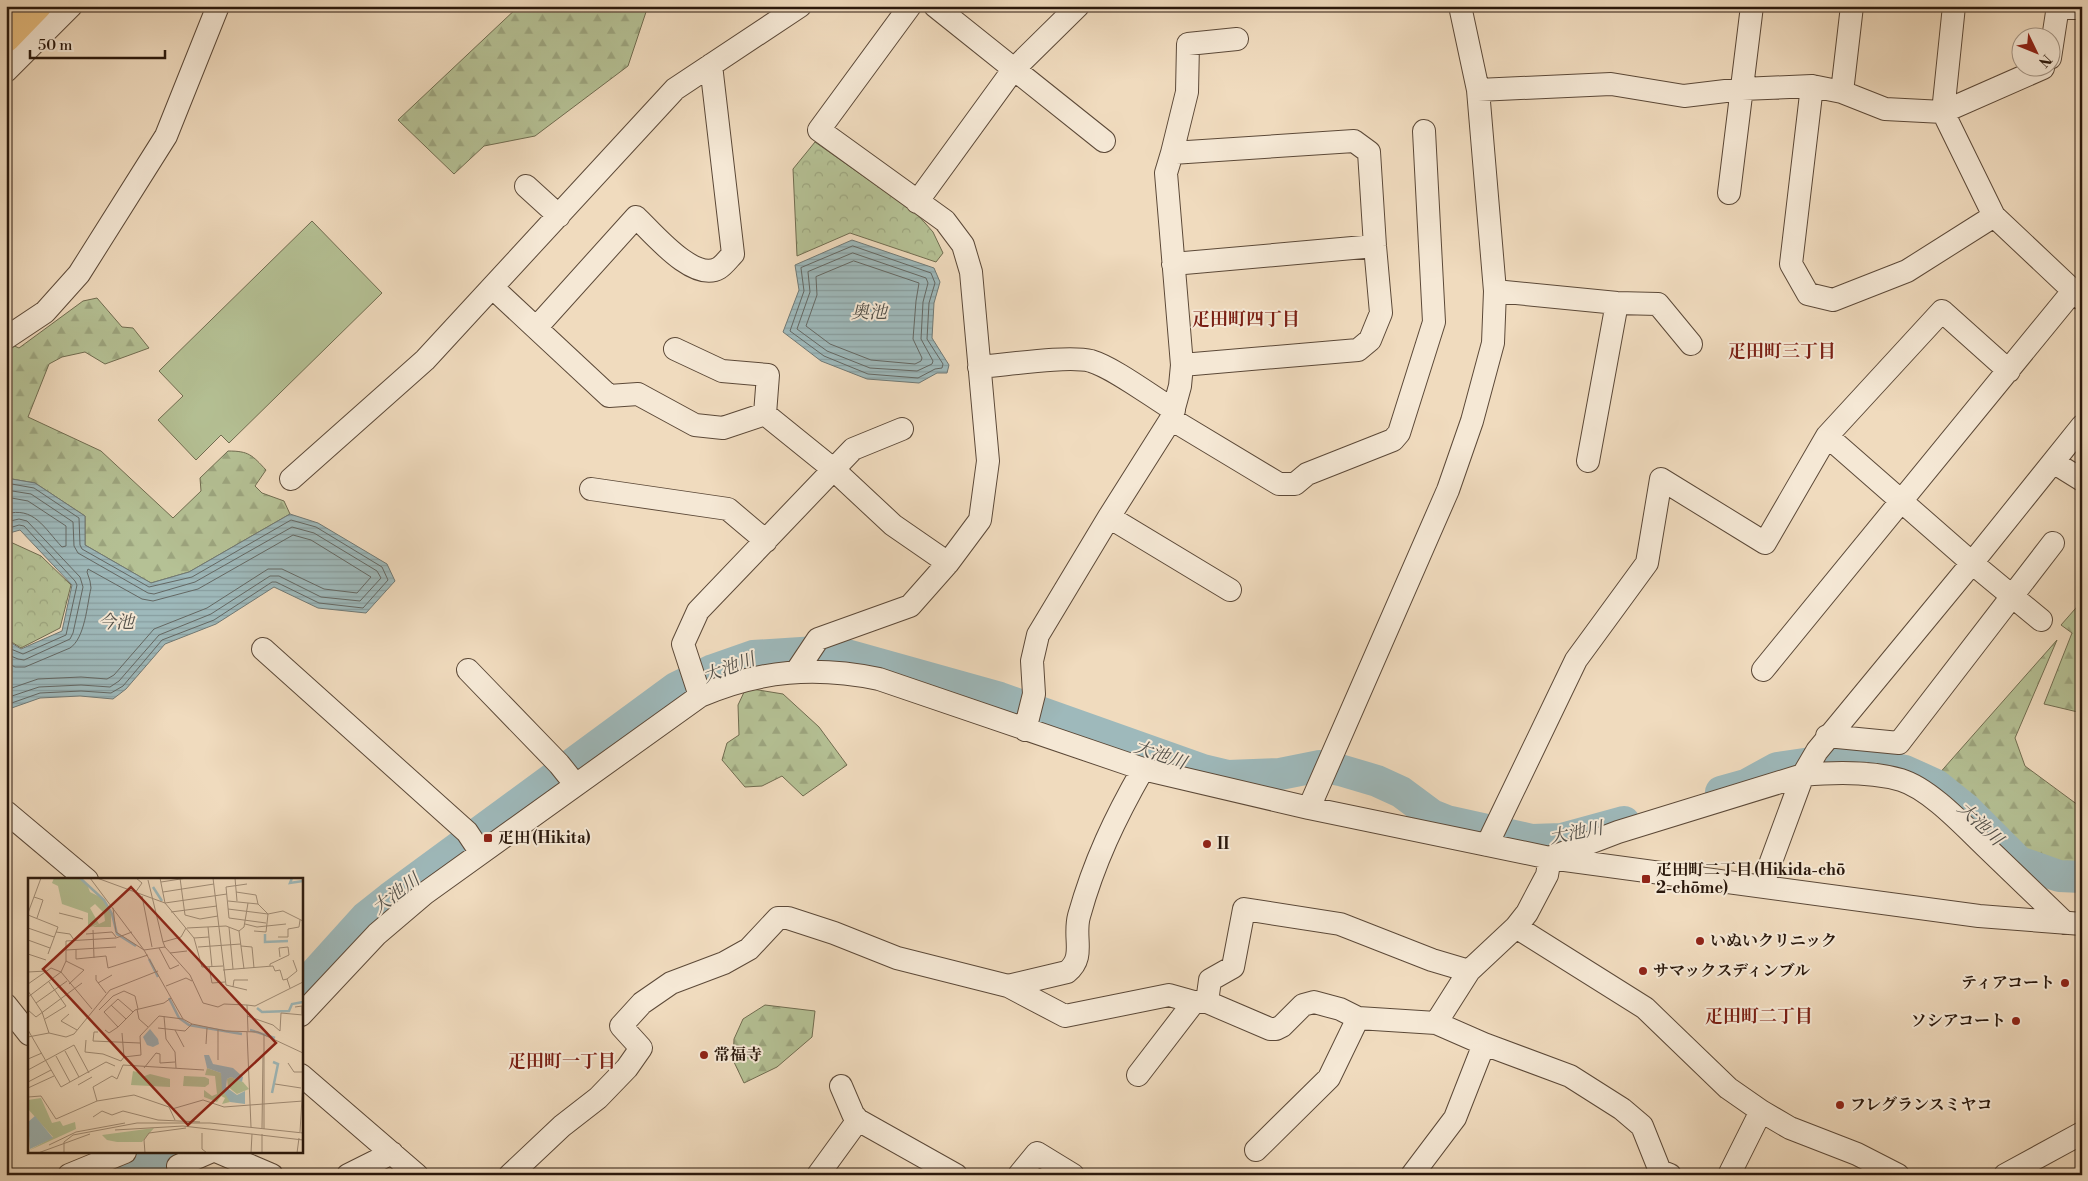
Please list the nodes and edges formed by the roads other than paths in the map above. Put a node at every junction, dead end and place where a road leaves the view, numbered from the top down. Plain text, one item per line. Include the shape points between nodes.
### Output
1 (14, 6) edge
2 (37, 6) edge
3 (71, 6) edge
4 (218, 6) edge
5 (800, 6) edge
6 (910, 6) edge
7 (935, 6) edge
8 (1078, 6) edge
9 (1460, 6) edge
10 (1752, 6) edge
11 (1852, 6) edge
12 (1954, 6) edge
13 (2058, 7) edge
14 (2082, 8) edge
15 (6, 14) edge
16 (2055, 28) edge
17 (6, 38) edge
18 (1236, 39) dead end
19 (710, 65) junction
20 (1013, 70) junction
21 (6, 71) edge
22 (2020, 78) edge
23 (1812, 86) junction
24 (1742, 89) junction
25 (1478, 90) junction
26 (1842, 92) junction
27 (1943, 112) junction
28 (1424, 131) dead end
29 (1104, 141) dead end
30 (1172, 153) junction
31 (526, 186) dead end
32 (1729, 193) dead end
33 (917, 202) junction
34 (559, 216) junction
35 (1994, 216) junction
36 (1375, 246) junction
37 (1173, 264) junction
38 (493, 288) junction
39 (1495, 291) junction
40 (2077, 295) edge
41 (1617, 303) junction
42 (536, 328) junction
43 (6, 338) edge
44 (1690, 344) dead end
45 (675, 349) dead end
46 (1182, 365) junction
47 (980, 367) junction
48 (2009, 371) junction
49 (765, 414) junction
50 (1172, 414) junction
51 (2082, 426) edge
52 (902, 429) dead end
53 (1827, 436) junction
54 (1588, 461) dead end
55 (2053, 462) junction
56 (832, 470) junction
57 (291, 479) dead end
58 (2082, 480) edge
59 (591, 489) dead end
60 (1901, 499) junction
61 (1109, 517) junction
62 (766, 541) junction
63 (2053, 543) dead end
64 (948, 563) junction
65 (1972, 563) junction
66 (1230, 590) dead end
67 (2011, 596) junction
68 (2041, 620) dead end
69 (263, 649) dead end
70 (799, 667) junction
71 (468, 670) dead end
72 (1763, 670) dead end
73 (700, 696) junction
74 (1026, 724) junction
75 (1822, 743) junction
76 (1143, 769) junction
77 (1803, 775) junction
78 (568, 776) junction
79 (1309, 808) junction
80 (6, 812) edge
81 (1490, 838) junction
82 (475, 844) junction
83 (1550, 858) junction
84 (85, 878) edge
85 (1762, 886) junction
86 (2073, 924) edge
87 (1516, 927) junction
88 (1469, 971) junction
89 (1008, 986) junction
90 (1201, 1002) junction
91 (6, 1005) edge
92 (302, 1014) edge
93 (1358, 1018) junction
94 (6, 1020) edge
95 (1436, 1023) junction
96 (28, 1034) edge
97 (28, 1034) edge
98 (1484, 1044) junction
99 (1138, 1075) dead end
100 (302, 1076) edge
101 (841, 1086) dead end
102 (1761, 1111) junction
103 (858, 1120) junction
104 (2082, 1134) edge
105 (1256, 1150) dead end
106 (392, 1153) junction
107 (120, 1154) edge
108 (200, 1156) edge
109 (1662, 1173) edge
110 (2013, 1173) edge
111 (347, 1174) edge
112 (69, 1175) edge
113 (272, 1175) edge
114 (417, 1175) edge
115 (510, 1175) edge
116 (818, 1175) edge
117 (956, 1175) edge
118 (1019, 1175) edge
119 (1073, 1175) edge
120 (1412, 1175) edge
121 (1729, 1175) edge
122 (1898, 1175) edge

1 - 15 highway
2 - 17 highway
3 - 21 street
4 - 43 street via 166,136 79,274 45,312
5 - 19 street
6 - 33 street via 819,130
7 - 20 street
8 - 20 street
9 - 25 street
10 - 24 street
11 - 26 street
12 - 27 street
13 - 14 street
13 - 16 street
18 - 30 street via 1188,44 1187,92
19 - 34 street via 675,89
19 - 42 street via 733,254 719,269 701,271 683,262 636,217
20 - 29 street
20 - 33 street
22 - 27 street
23 - 24 street
23 - 26 street
23 - 35 street via 1791,264 1808,294 1833,300 1907,270
24 - 25 street via 1684,96 1611,84
24 - 32 street
25 - 39 street
26 - 27 street via 1885,109
27 - 35 street
28 - 50 street via 1434,322 1393,440 1307,474 1295,484 1279,484
30 - 36 street via 1354,141 1369,152
30 - 37 street via 1166,173
31 - 34 street
33 - 47 street via 945,222 963,245 971,272
34 - 38 street
35 - 40 street
36 - 37 street
36 - 46 street via 1381,313 1370,340 1358,350
37 - 46 street
38 - 42 street
38 - 57 street via 425,360
39 - 41 street
39 - 79 street via 1493,343 1472,421 1448,490
40 - 48 street
41 - 44 street via 1658,304
41 - 54 street
42 - 49 street via 609,396 638,394 695,425 723,428
45 - 49 street via 722,371 768,375
46 - 50 street
47 - 50 street via 1089,361
47 - 64 street via 988,462 980,520
48 - 53 street via 1942,311
48 - 60 street
49 - 56 street
50 - 61 street
51 - 55 street
52 - 56 street via 853,449
53 - 60 street
53 - 81 street via 1765,543 1661,479 1647,563 1576,660
55 - 58 street
55 - 65 street
56 - 62 street
56 - 64 street via 893,525
59 - 62 street via 728,509
60 - 65 street
60 - 72 street
61 - 66 street
61 - 74 street via 1038,635 1032,661 1034,694
62 - 73 street via 698,612 684,644
63 - 67 street
64 - 70 street via 910,606 818,639
65 - 67 street
65 - 75 street
67 - 68 street
67 - 75 street via 1899,743
69 - 82 street
70 - 73 street via 748,679
70 - 74 street via 880,679
71 - 78 street
73 - 78 street
74 - 76 street
75 - 77 street
76 - 79 street
76 - 89 street via 1115,817 1084,896 1077,924 1078,958 1073,967 1066,972
77 - 83 street via 1618,832
77 - 85 street
77 - 86 street via 1868,774 1903,781 1950,813
78 - 82 street
79 - 81 street
80 - 84 street
81 - 83 street
82 - 92 street via 377,934
83 - 85 street
83 - 87 street via 1548,875
85 - 86 street via 1979,916
87 - 88 street
87 - 102 street via 1644,1008 1728,1088
88 - 90 street via 1340,924 1244,909 1233,967 1210,980
88 - 95 street
89 - 90 street via 1065,1016 1169,995
89 - 115 street via 897,958 834,933 788,918 778,918 748,949 724,963 671,983 642,1003 621,1026 641,1048 627,1068 598,1098 562,1126
90 - 93 street via 1270,1029 1282,1026 1307,1003 1314,1002
90 - 99 street
91 - 96 street
93 - 95 street
93 - 105 street via 1329,1078
94 - 97 street
95 - 98 street
98 - 109 street via 1570,1076 1622,1109 1642,1126
98 - 120 street via 1455,1118
100 - 106 street
101 - 103 street
102 - 121 street
102 - 122 street via 1790,1128 1857,1154
103 - 116 street
103 - 117 street
104 - 110 street
106 - 111 street
106 - 114 street
107 - 112 street
108 - 113 street
118 - 119 street via 1037,1153

